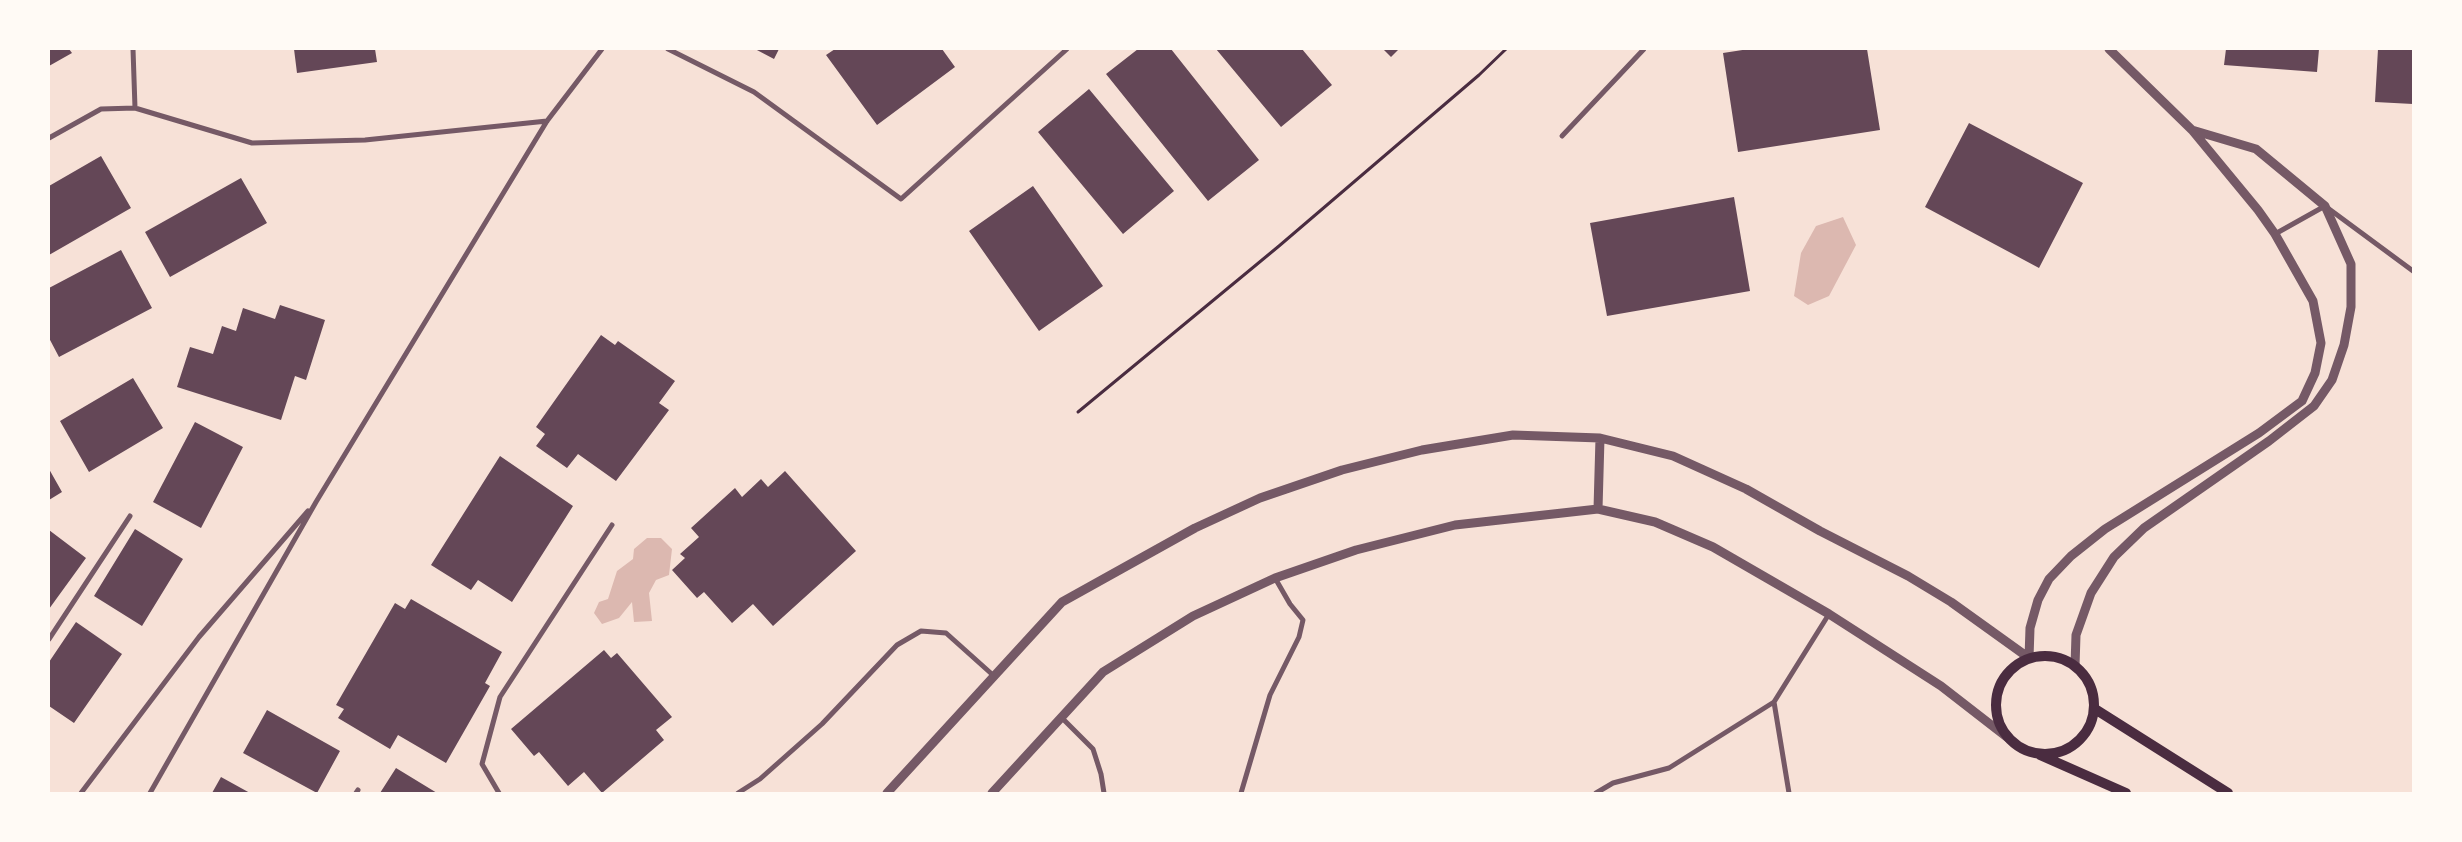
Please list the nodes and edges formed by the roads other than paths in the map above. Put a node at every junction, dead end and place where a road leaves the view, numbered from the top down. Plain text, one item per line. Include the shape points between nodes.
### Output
1 (133, 49) edge
2 (602, 49) edge
3 (668, 49) edge
4 (1067, 49) edge
5 (1644, 49) edge
6 (2109, 49) edge
7 (136, 108) junction
8 (547, 120) junction
9 (2192, 130) junction
10 (1562, 136) dead end
11 (49, 138) edge
12 (2325, 206) junction
13 (2275, 234) junction
14 (2413, 271) edge
15 (1600, 438) junction
16 (316, 502) junction
17 (1598, 509) junction
18 (130, 516) dead end
19 (612, 525) dead end
20 (1275, 578) junction
21 (1829, 614) junction
22 (49, 639) edge
23 (2029, 658) junction
24 (2075, 666) junction
25 (994, 676) junction
26 (1774, 702) junction
27 (2095, 709) junction
28 (1061, 718) junction
29 (2008, 738) junction
30 (2037, 754) junction
31 (81, 793) edge
32 (150, 793) edge
33 (499, 793) edge
34 (738, 793) edge
35 (887, 793) edge
36 (992, 793) edge
37 (1104, 793) edge
38 (1241, 793) edge
39 (1596, 793) edge
40 (1789, 793) edge
41 (2126, 793) edge
42 (2228, 793) edge

1 - 7 street
2 - 8 street
3 - 4 street via 754,92 901,199
5 - 10 street
6 - 9 street
7 - 8 street via 252,143 365,140
7 - 11 street via 101,109
8 - 16 street
9 - 12 street via 2256,149
9 - 13 street
12 - 13 street
12 - 14 street
12 - 24 street via 2351,264 2351,307 2344,345 2332,380 2314,406 2144,528 2114,557 2091,593 2076,635
13 - 23 street via 2313,301 2321,343 2315,373 2302,401 2258,433 2105,529 2070,556 2049,579 2038,600 2030,628
15 - 17 street
15 - 23 street via 1673,456 1746,489 1908,576 1951,602
15 - 25 street via 1513,435 1422,450 1342,470 1260,498 1195,528 1062,602
16 - 31 street via 199,637
16 - 32 street
17 - 20 street via 1455,525 1356,550
17 - 21 street via 1655,522 1713,547
18 - 22 street
19 - 33 street via 500,697 482,764
20 - 28 street via 1193,616 1103,672
20 - 38 street via 1303,620 1299,637 1270,695
21 - 26 street
21 - 29 street via 1942,686
23 - 24 main road via 2060,658
23 - 29 main road via 2014,666 1997,693 1996,708
24 - 27 main road via 2086,677 2093,692
25 - 34 street via 946,632 921,632 897,645 822,724 760,779
25 - 35 street
26 - 39 street via 1669,768 1613,783
26 - 40 street
27 - 30 main road via 2091,725 2081,738 2068,748
27 - 42 main road
28 - 36 street
28 - 37 street via 1093,749
29 - 30 main road
30 - 41 main road

